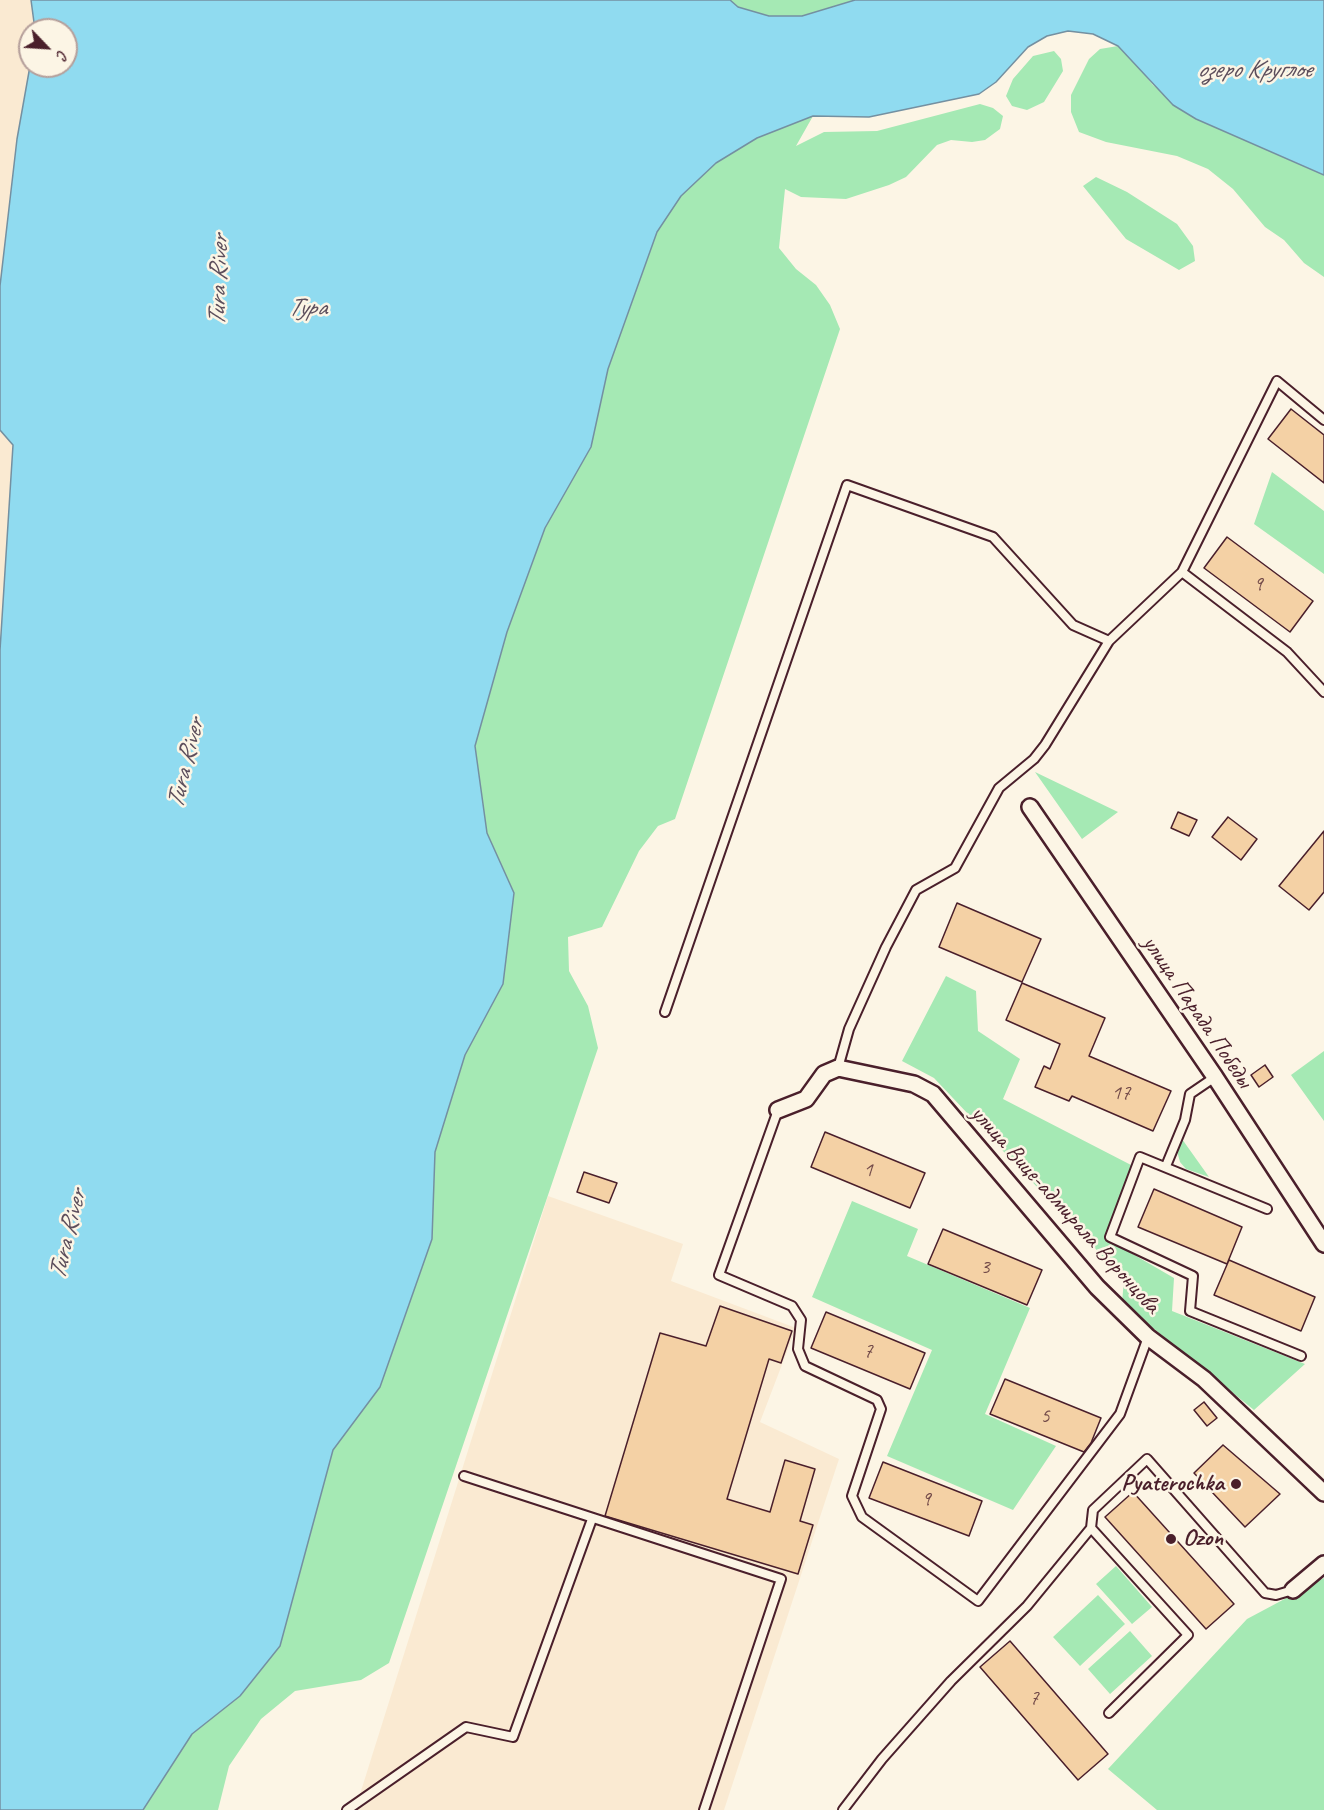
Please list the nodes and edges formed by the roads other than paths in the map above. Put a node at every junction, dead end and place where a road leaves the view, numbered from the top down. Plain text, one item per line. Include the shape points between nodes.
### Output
1 (1324, 420) edge
2 (1182, 572) junction
3 (1109, 641) junction
4 (1324, 692) edge
5 (1030, 807) dead end
6 (665, 1012) dead end
7 (838, 1068) junction
8 (1215, 1077) junction
9 (778, 1110) joint
10 (1166, 1166) junction
11 (1267, 1209) dead end
12 (1324, 1244) edge
13 (1148, 1337) junction
14 (1301, 1356) dead end
15 (464, 1476) dead end
16 (1324, 1493) edge
17 (592, 1519) junction
18 (1091, 1528) junction
19 (1324, 1564) edge
20 (1293, 1590) joint
21 (1109, 1713) dead end
22 (347, 1810) edge
23 (704, 1810) edge
24 (843, 1810) edge

1 - 2 lane via 1277,381
2 - 3 lane
2 - 4 lane via 1287,652
3 - 6 lane via 1073,625 993,537 846,485
3 - 7 lane via 1039,752 999,788 955,868 916,890 849,1029
5 - 8 street, улица Парада Победы
7 - 9 street via 824,1074 806,1099
7 - 13 street, улица Вице-адмирала Воронцова via 914,1084 933,1094 1097,1287
8 - 10 lane via 1190,1094 1185,1120
8 - 12 street, улица Парада Победы
9 - 13 lane via 719,1275 792,1306 801,1320 798,1349 805,1366 878,1400 881,1409 852,1496 862,1517 978,1601 1120,1414
10 - 11 lane
10 - 14 lane via 1140,1156 1110,1237 1193,1276 1190,1311
13 - 16 street, улица Вице-адмирала Воронцова via 1204,1379
15 - 17 lane
17 - 22 lane via 513,1737 466,1727
17 - 23 lane via 781,1579
18 - 20 lane via 1093,1510 1147,1459 1265,1593 1276,1595
18 - 21 lane via 1188,1635
18 - 24 lane via 1027,1606 951,1681 882,1759
19 - 20 street

